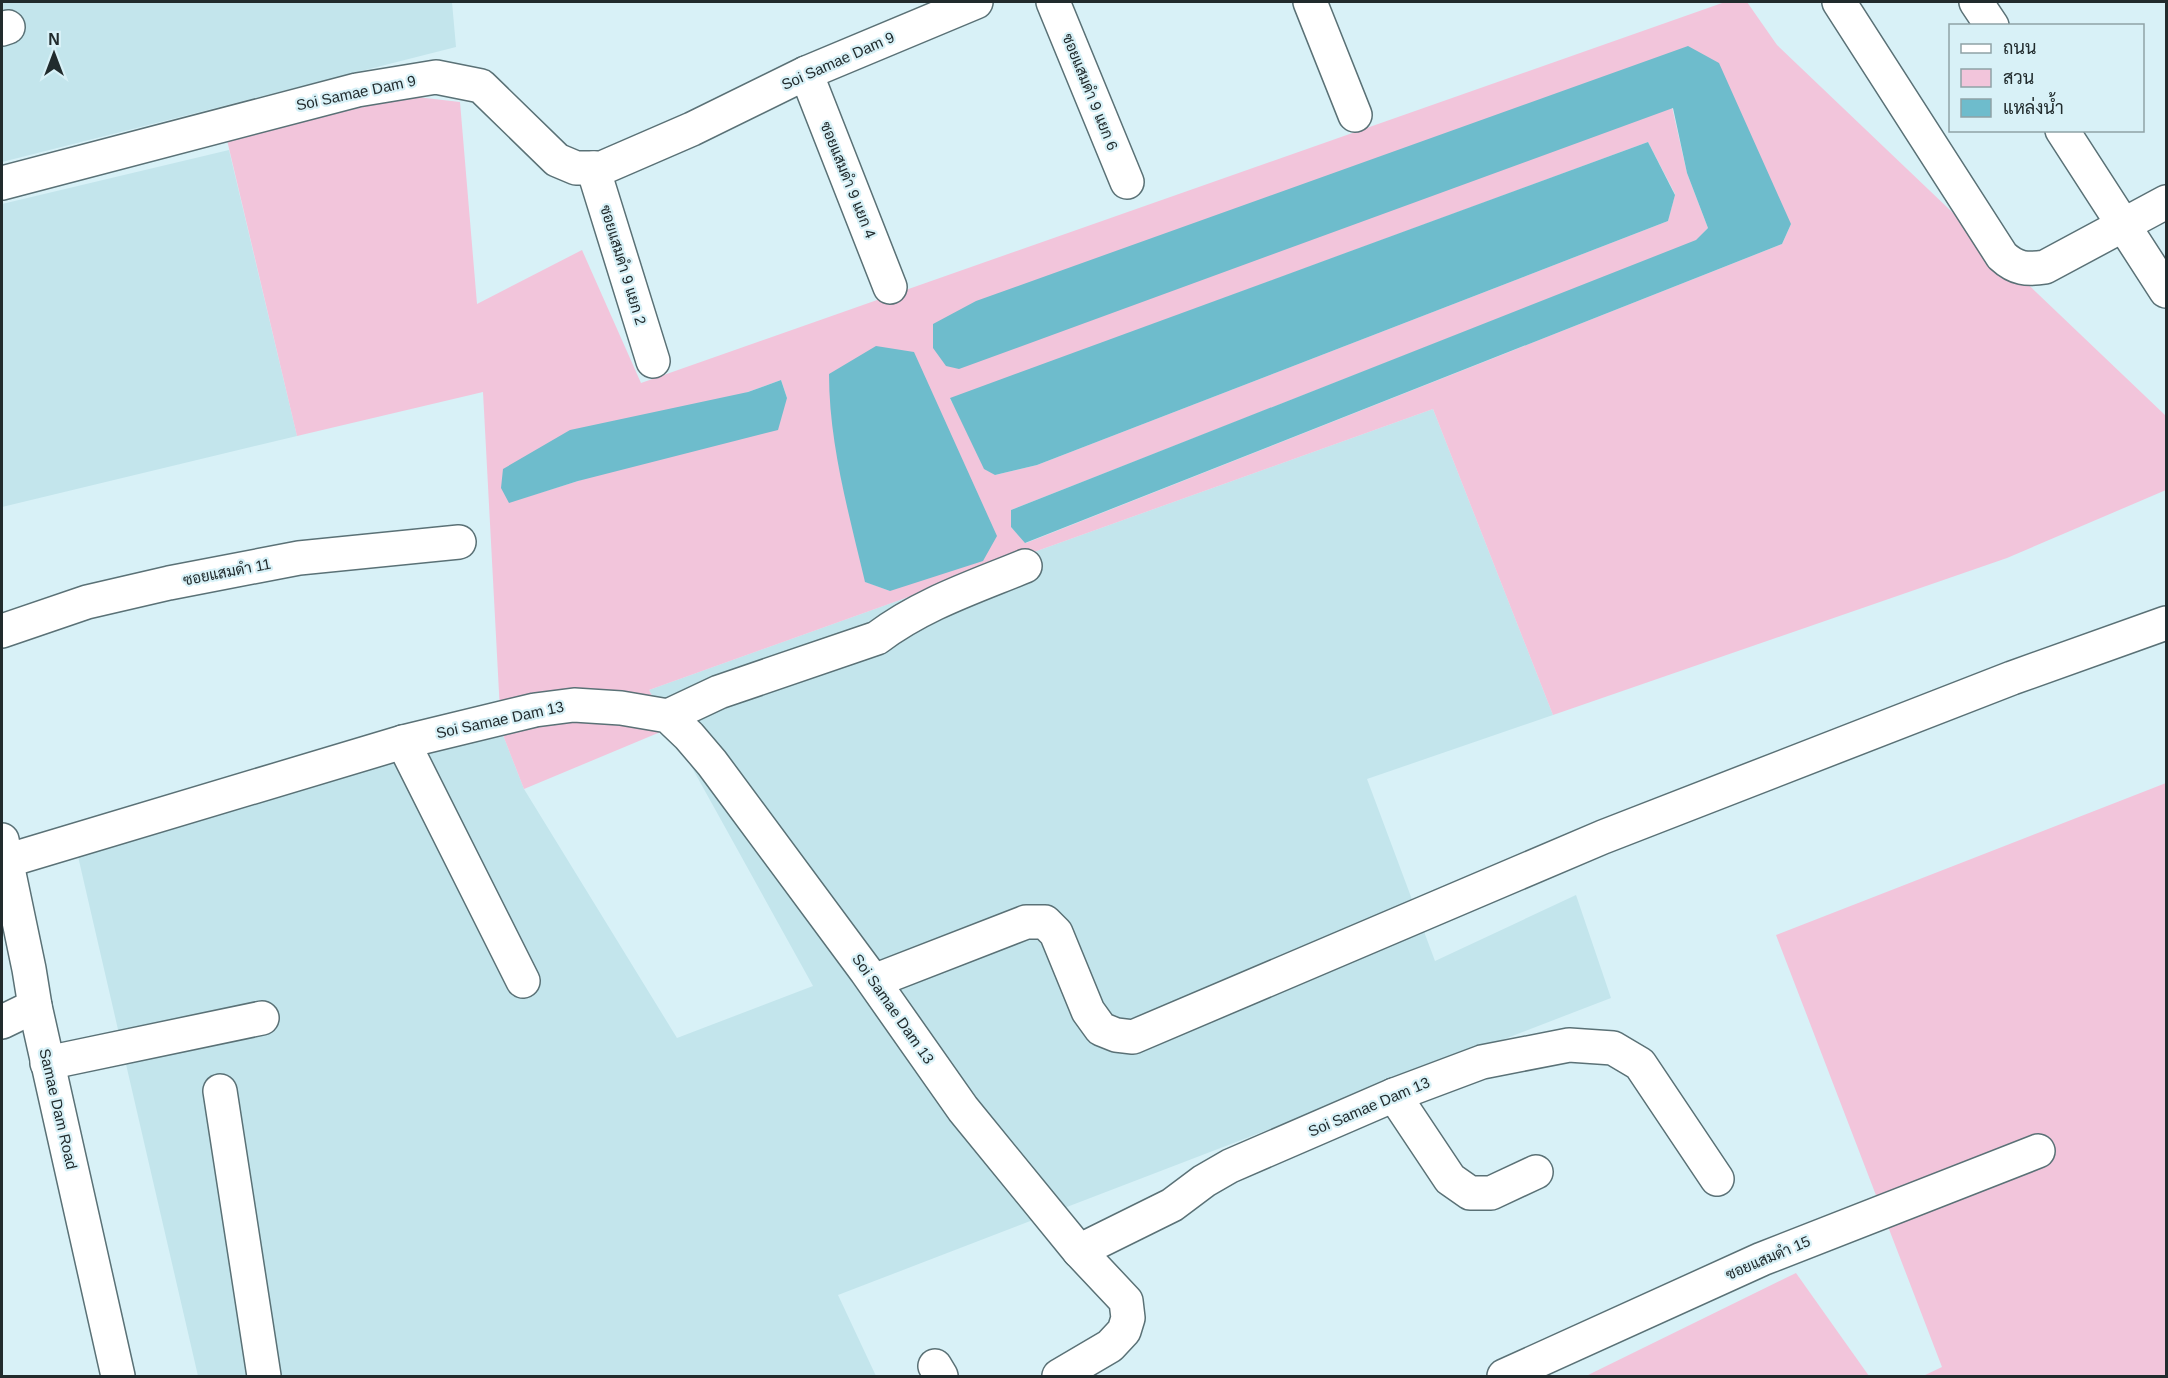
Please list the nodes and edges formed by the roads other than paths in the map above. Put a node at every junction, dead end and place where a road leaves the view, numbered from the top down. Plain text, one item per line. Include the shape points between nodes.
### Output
1 (976, 2) edge
2 (1053, 2) edge
3 (1310, 2) edge
4 (1839, 2) edge
5 (1976, 2) edge
6 (1991, 24) edge
7 (806, 73) junction
8 (1355, 115) dead end
9 (2063, 132) edge
10 (593, 168) junction
11 (1127, 182) dead end
12 (2, 183) edge
13 (2166, 202) edge
14 (2125, 226) junction
15 (890, 286) dead end
16 (2166, 291) edge
17 (653, 361) dead end
18 (459, 542) dead end
19 (1025, 566) dead end
20 (2166, 622) edge
21 (2, 631) edge
22 (668, 716) junction
23 (403, 742) junction
24 (4, 850) edge
25 (523, 981) dead end
26 (874, 981) junction
27 (35, 1006) junction
28 (262, 1018) dead end
29 (2, 1022) edge
30 (47, 1063) junction
31 (220, 1091) dead end
32 (1394, 1095) junction
33 (2037, 1151) dead end
34 (1536, 1172) dead end
35 (1717, 1179) dead end
36 (1079, 1251) junction
37 (118, 1377) edge
38 (264, 1377) edge
39 (1059, 1377) edge
40 (1504, 1377) edge

1 - 7 street, Soi Samae Dam 9
2 - 11 street, ซอยแสมดำ 9 แยก 6
3 - 8 street
4 - 14 street via 2002,256 2012,265 2027,270 2046,267
5 - 6 street
7 - 10 street, Soi Samae Dam 9 via 692,129 602,168
7 - 15 street, ซอยแสมดำ 9 แยก 4
9 - 14 street
10 - 12 street, Soi Samae Dam 9 via 576,168 557,160 481,86 436,77 357,90
10 - 17 street, ซอยแสมดำ 9 แยก 2
13 - 14 street
14 - 16 street
18 - 21 street, ซอยแสมดำ 11 via 299,558 169,583 87,602
19 - 22 street via 928,605 877,638 720,692
20 - 26 street via 1603,837 1133,1036 1101,1029 1088,1011 1056,933 1045,922 1026,922
22 - 23 street, Soi Samae Dam 13 via 574,705 535,710
22 - 26 street, Soi Samae Dam 13 via 711,763
23 - 24 street, Soi Samae Dam 13
23 - 25 street
24 - 27 street, Samae Dam Road
26 - 36 street, Soi Samae Dam 13 via 963,1109
27 - 29 street
27 - 30 street, Samae Dam Road
28 - 30 street
30 - 37 street, Samae Dam Road
31 - 38 street
32 - 34 street via 1450,1179 1470,1193 1491,1193
32 - 35 street, Soi Samae Dam 13 via 1482,1062 1569,1045 1613,1048 1640,1064
32 - 36 street, Soi Samae Dam 13 via 1230,1166 1172,1205
33 - 40 street, ซอยแสมดำ 15 via 1762,1259
36 - 39 street via 1126,1301 1128,1318 1124,1331 1110,1346

